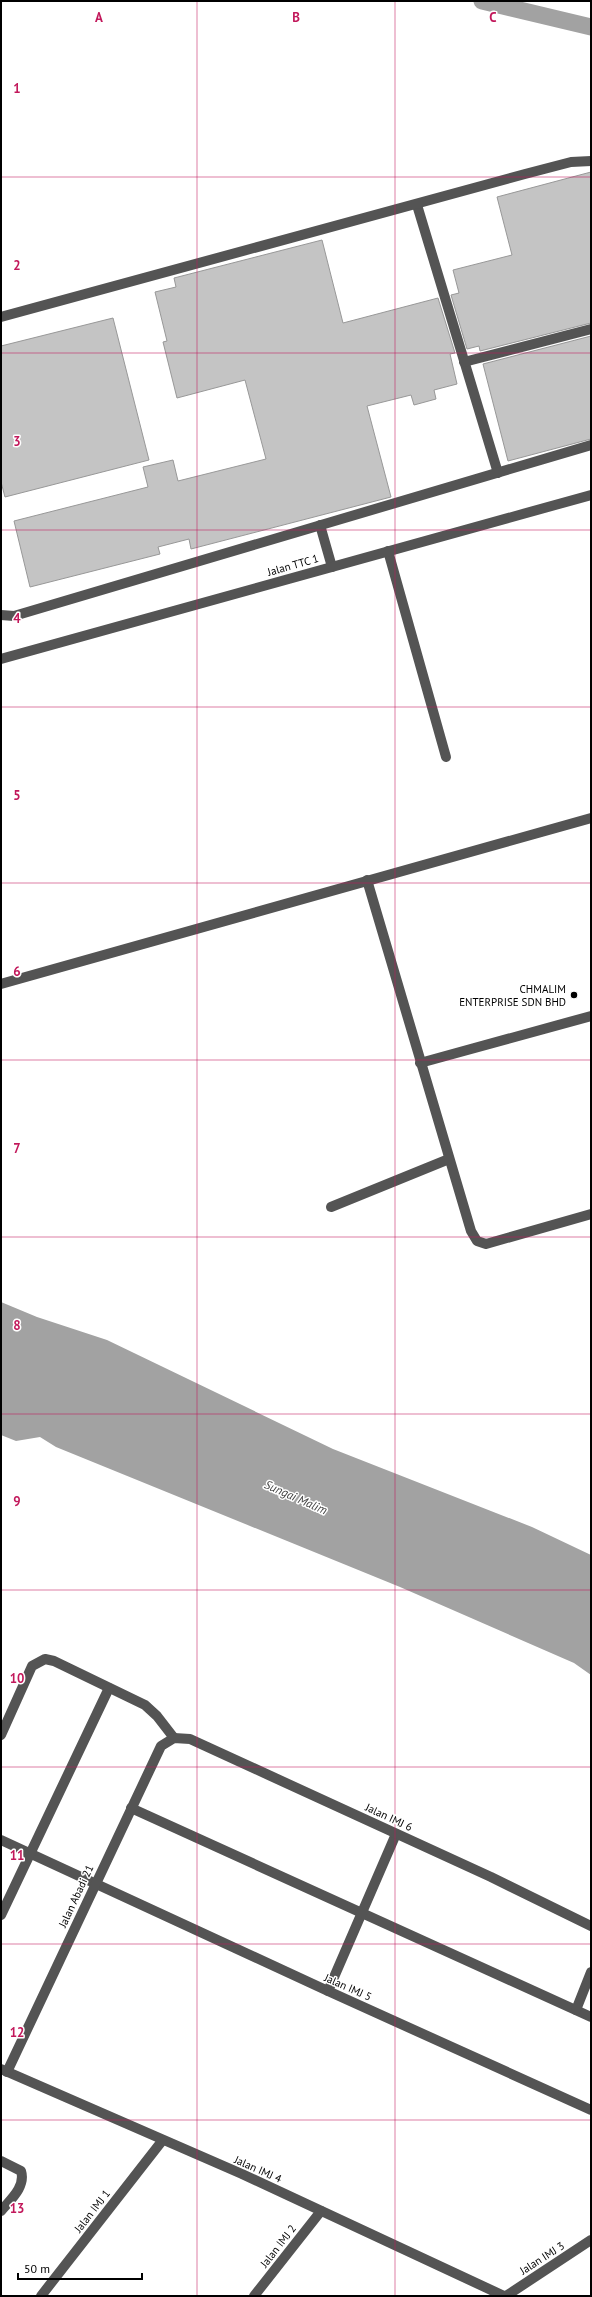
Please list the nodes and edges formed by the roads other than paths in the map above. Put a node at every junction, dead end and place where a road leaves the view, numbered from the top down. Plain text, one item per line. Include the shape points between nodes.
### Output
1 (591, 161) edge
2 (417, 205) junction
3 (1, 317) edge
4 (591, 329) edge
5 (464, 362) junction
6 (591, 445) edge
7 (498, 473) junction
8 (591, 495) edge
9 (320, 525) junction
10 (388, 551) junction
11 (332, 567) junction
12 (1, 616) edge
13 (1, 659) edge
14 (446, 757) dead end
15 (591, 818) edge
16 (367, 880) junction
17 (1, 984) edge
18 (591, 1016) edge
19 (420, 1063) junction
20 (449, 1159) junction
21 (331, 1207) dead end
22 (591, 1214) edge
23 (109, 1688) junction
24 (4, 1720) edge
25 (1, 1735) edge
26 (174, 1738) junction
27 (131, 1808) junction
28 (396, 1834) junction
29 (1, 1840) edge
30 (30, 1853) junction
31 (96, 1883) junction
32 (362, 1913) junction
33 (1, 1915) edge
34 (591, 1926) edge
35 (591, 1972) edge
36 (328, 1992) junction
37 (576, 2010) junction
38 (591, 2017) edge
39 (4, 2070) edge
40 (591, 2110) edge
41 (162, 2141) junction
42 (1, 2162) edge
43 (1, 2211) edge
44 (321, 2211) junction
45 (591, 2240) edge
46 (41, 2296) edge
47 (254, 2296) edge
48 (505, 2296) edge

1 - 2 street via 571,162
2 - 3 street
2 - 5 street
4 - 5 street
5 - 7 street
6 - 7 street
7 - 9 street
8 - 10 street, Jalan TTC 1
9 - 11 street
9 - 12 street via 14,616
10 - 11 street, Jalan TTC 1
10 - 14 street
11 - 13 street, Jalan TTC 1
15 - 16 street
16 - 17 street
16 - 19 street
18 - 19 street
19 - 20 street
20 - 21 street
20 - 22 street via 476,1241 486,1244
23 - 24 street via 45,1659 32,1666
23 - 26 street via 145,1705
23 - 30 street
24 - 25 street
26 - 27 street, Jalan Abadi 21 via 161,1746
26 - 28 street, Jalan IMJ 6 via 190,1739
27 - 31 street, Jalan Abadi 21
27 - 32 street
28 - 32 street
28 - 34 street, Jalan IMJ 6
29 - 30 street, Jalan IMJ 5
30 - 31 street, Jalan IMJ 5
30 - 33 street
31 - 36 street, Jalan IMJ 5
31 - 39 street, Jalan Abadi 21
32 - 36 street
32 - 37 street
35 - 37 street
36 - 40 street, Jalan IMJ 5
37 - 38 street
39 - 41 street, Jalan IMJ 4
41 - 44 street, Jalan IMJ 4
41 - 46 street, Jalan IMJ 1
42 - 43 street via 21,2171 23,2178 22,2184
44 - 47 street, Jalan IMJ 2
44 - 48 street, Jalan IMJ 4
45 - 48 street, Jalan IMJ 3

